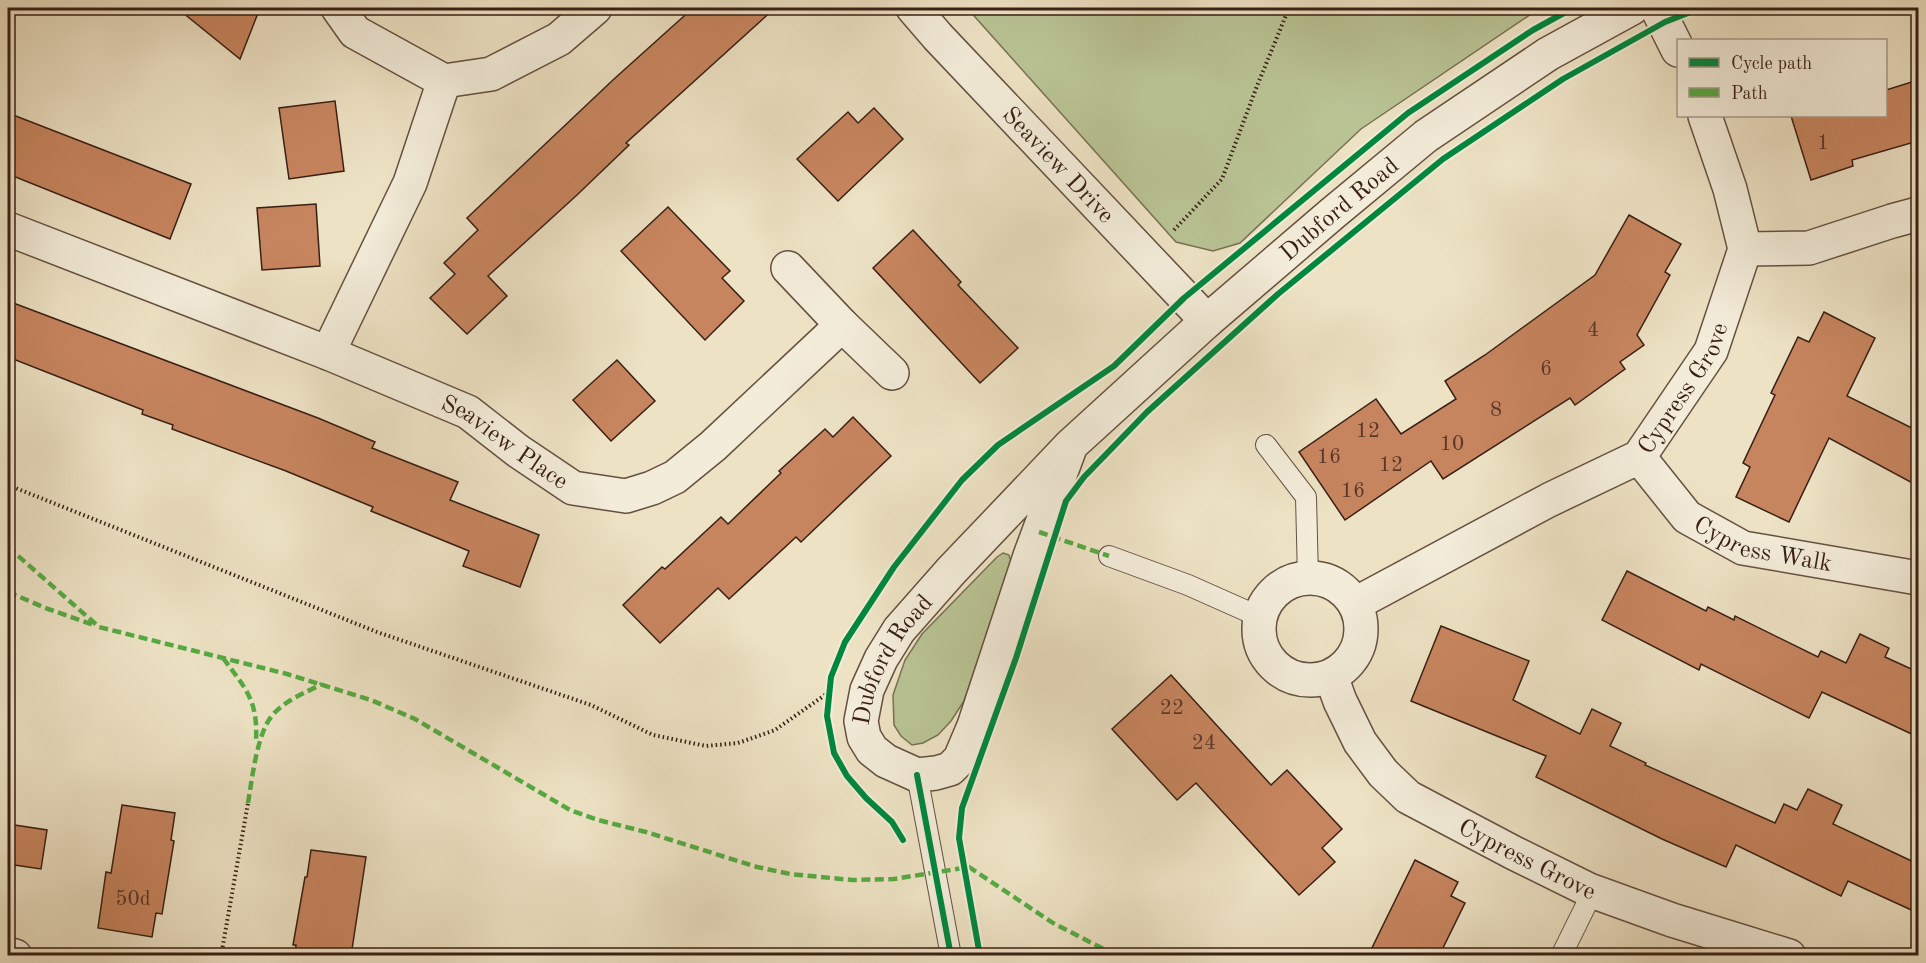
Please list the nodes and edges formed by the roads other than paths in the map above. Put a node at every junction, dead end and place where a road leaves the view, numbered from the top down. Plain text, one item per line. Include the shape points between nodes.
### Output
1 (338, 8) edge
2 (595, 8) edge
3 (913, 8) edge
4 (1632, 8) edge
5 (1657, 8) edge
6 (1677, 48) edge
7 (444, 81) junction
8 (1705, 117) edge
9 (1918, 214) edge
10 (8, 229) edge
11 (1744, 249) junction
12 (788, 268) dead end
13 (1207, 321) junction
14 (842, 325) junction
15 (328, 353) junction
16 (892, 372) dead end
17 (1071, 445) junction
18 (1266, 445) dead end
19 (1639, 457) junction
20 (1109, 556) dead end
21 (1308, 578) junction
22 (1918, 578) edge
23 (1355, 604) junction
24 (1260, 617) junction
25 (1331, 676) junction
26 (917, 775) junction
27 (1593, 891) junction
28 (8, 954) edge
29 (15, 956) edge
30 (951, 956) edge
31 (1561, 956) edge
32 (1789, 956) edge

1 - 7 street via 356,32
2 - 7 street via 559,39 491,74
3 - 13 street, Seaview Drive
4 - 13 street, Dubford Road via 1548,54 1426,136
5 - 6 street
7 - 15 street via 410,183
8 - 11 street via 1730,189
9 - 11 street via 1809,248
10 - 15 street, Seaview Place
11 - 19 street, Cypress Grove via 1711,351
12 - 14 street
13 - 17 street, Dubford Road
14 - 15 street, Seaview Place via 675,477 626,496 573,488 468,412
14 - 16 street
17 - 26 street, Dubford Road via 960,759 950,769
17 - 26 street, Dubford Road via 951,571 899,630 881,659 867,690 861,722 864,737 886,761
18 - 21 lane via 1306,497
19 - 22 street, Cypress Walk via 1687,517 1743,548
19 - 23 street, Cypress Grove via 1549,500
20 - 24 lane
21 - 23 street via 1327,580
21 - 24 street via 1283,585
23 - 25 street via 1362,637 1346,667
24 - 25 street via 1261,646 1277,669 1303,680
25 - 27 street, Cypress Grove via 1360,742 1383,773 1408,797
26 - 30 lane
27 - 31 lane
27 - 32 street, Cypress Grove
28 - 29 street

